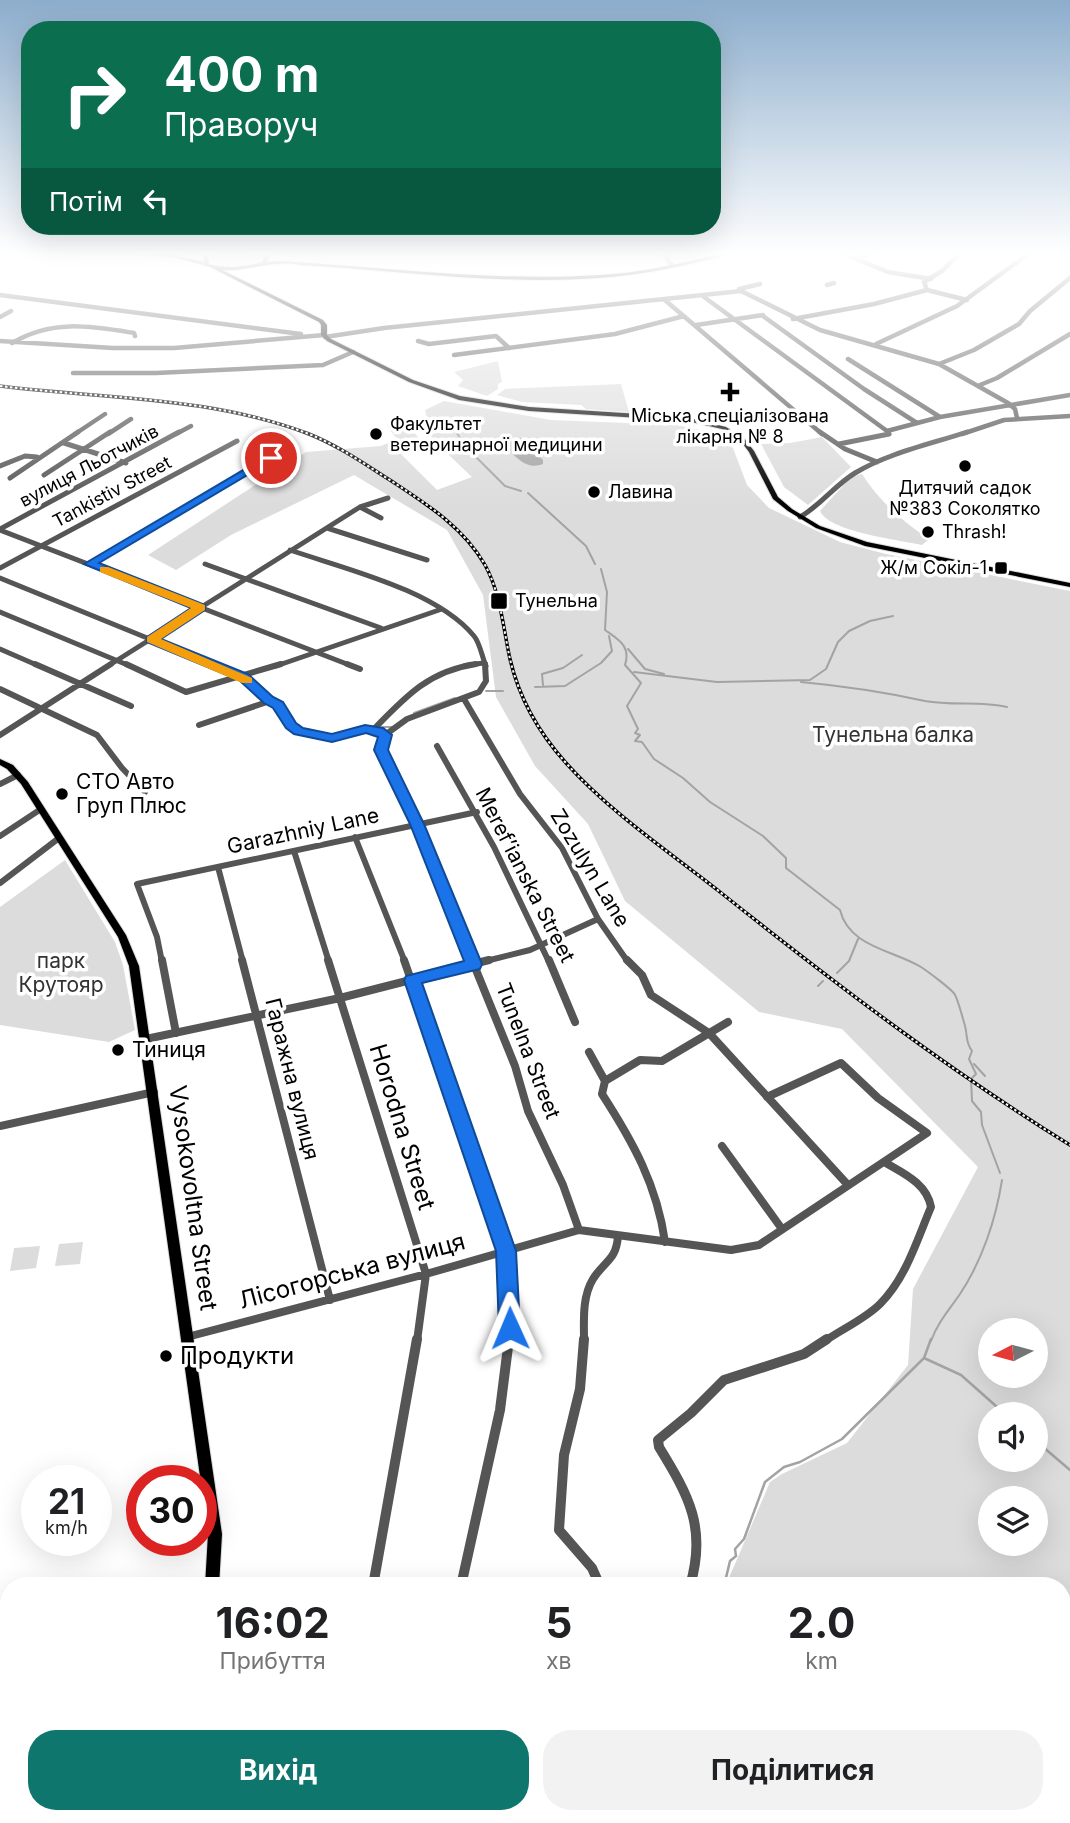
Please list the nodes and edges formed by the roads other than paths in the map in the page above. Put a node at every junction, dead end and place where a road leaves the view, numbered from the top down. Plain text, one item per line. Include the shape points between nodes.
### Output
1 (22, 337) edge
2 (296, 337) edge
3 (326, 337) edge
4 (487, 337) edge
5 (497, 337) edge
6 (592, 337) edge
7 (710, 337) edge
8 (760, 337) edge
9 (792, 337) edge
10 (848, 337) edge
11 (890, 337) edge
12 (996, 337) edge
13 (1065, 337) edge
14 (0, 341) edge
15 (418, 341) dead end
16 (12, 343) junction
17 (876, 344) junction
18 (509, 348) junction
19 (353, 352) junction
20 (454, 355) dead end
21 (849, 359) dead end
22 (939, 364) junction
23 (74, 373) dead end
24 (980, 385) junction
25 (1070, 396) edge
26 (1012, 406) junction
27 (105, 414) dead end
28 (940, 416) junction
29 (1070, 416) edge
30 (1017, 418) junction
31 (131, 419) dead end
32 (918, 423) junction
33 (191, 426) dead end
34 (887, 431) junction
35 (237, 440) dead end
36 (64, 443) junction
37 (839, 444) junction
38 (289, 448) dead end
39 (84, 449) junction
40 (37, 457) junction
41 (126, 463) junction
42 (878, 463) junction
43 (0, 466) edge
44 (44, 475) dead end
45 (10, 478) dead end
46 (388, 498) dead end
47 (360, 507) junction
48 (800, 517) junction
49 (381, 518) dead end
50 (327, 528) junction
51 (0, 530) edge
52 (40, 546) junction
53 (290, 550) junction
54 (426, 560) dead end
55 (90, 564) junction
56 (205, 564) dead end
57 (0, 568) edge
58 (0, 578) edge
59 (246, 578) junction
60 (1070, 585) edge
61 (200, 607) junction
62 (442, 609) junction
63 (0, 612) edge
64 (382, 628) junction
65 (151, 640) junction
66 (0, 649) edge
67 (315, 651) junction
68 (116, 661) junction
69 (483, 663) junction
70 (360, 669) dead end
71 (243, 677) junction
72 (80, 684) junction
73 (0, 689) edge
74 (464, 699) junction
75 (270, 701) junction
76 (131, 706) dead end
77 (41, 708) junction
78 (199, 725) dead end
79 (374, 729) junction
80 (0, 735) edge
81 (385, 735) junction
82 (437, 746) dead end
83 (0, 762) edge
84 (18, 775) junction
85 (0, 784) edge
86 (145, 792) dead end
87 (41, 809) junction
88 (477, 812) junction
89 (417, 824) junction
90 (0, 836) edge
91 (355, 837) junction
92 (60, 838) junction
93 (294, 851) junction
94 (218, 867) junction
95 (0, 883) edge
96 (597, 916) junction
97 (544, 945) junction
98 (474, 964) junction
99 (412, 980) junction
100 (340, 998) junction
101 (258, 1015) junction
102 (575, 1022) dead end
103 (728, 1022) dead end
104 (176, 1033) junction
105 (709, 1033) junction
106 (146, 1039) junction
107 (589, 1052) dead end
108 (605, 1082) junction
109 (154, 1092) junction
110 (767, 1097) junction
111 (0, 1126) edge
112 (722, 1146) dead end
113 (886, 1163) junction
114 (847, 1184) junction
115 (782, 1229) junction
116 (579, 1230) junction
117 (618, 1236) junction
118 (665, 1242) junction
119 (506, 1251) junction
120 (426, 1275) junction
121 (330, 1300) junction
122 (187, 1337) junction
123 (213, 1577) edge
124 (375, 1577) edge
125 (463, 1577) edge
126 (596, 1577) edge
127 (693, 1577) edge

1 - 16 street
2 - 16 street via 174,348
3 - 19 main road
4 - 15 street via 429,344
5 - 18 street
6 - 18 street
7 - 37 street
8 - 34 street
9 - 32 street
10 - 17 street
11 - 17 street
12 - 22 street
13 - 24 street
14 - 16 street
17 - 22 street
18 - 20 street
19 - 23 street via 323,365
19 - 48 main road via 427,388 487,404 687,419 724,428 745,442 775,498
21 - 28 street
22 - 24 street
24 - 26 street
25 - 26 street
26 - 28 street
26 - 30 street
27 - 36 street
28 - 32 street
29 - 30 street
30 - 42 street
31 - 39 street
32 - 34 street
33 - 41 street, вулиця Льотчиків
34 - 37 street via 889,434
35 - 52 street, Tankistiv Street
36 - 39 street
36 - 40 street
37 - 42 street
38 - 55 street
39 - 41 street
39 - 44 street
40 - 43 street via 25,456
40 - 45 street
41 - 51 street, вулиця Льотчиків
42 - 48 street via 853,474
46 - 47 street
47 - 49 street
47 - 50 street
48 - 60 main road via 866,544
50 - 53 street
50 - 54 street
51 - 52 street
52 - 55 street
52 - 57 street, Tankistiv Street
53 - 59 street
53 - 62 street via 430,600
55 - 61 street
56 - 59 street
58 - 65 street
59 - 61 street
59 - 64 street
61 - 65 street
61 - 67 street
62 - 64 street
62 - 69 street via 475,637
63 - 68 street
64 - 67 street
65 - 68 street
65 - 71 street
66 - 72 street
67 - 70 street
67 - 71 street
68 - 71 street via 186,692
68 - 72 street
69 - 74 street via 487,670 484,686
69 - 79 street via 428,680
71 - 75 street
72 - 76 street
72 - 77 street
73 - 77 street
74 - 81 street via 413,716
74 - 96 street, Zozulyn Lane via 512,782 562,848
75 - 78 street
75 - 79 street via 279,705 290,726 306,734 332,738
77 - 80 street
77 - 86 street via 97,735
79 - 81 street
81 - 89 street, Tunelna Street via 381,750
82 - 88 street, Meref’ianska Street
83 - 84 main road
84 - 85 street
84 - 87 main road, Vysokovoltna Street
87 - 90 street
87 - 92 main road, Vysokovoltna Street
88 - 89 street, Garazhniy Lane
88 - 97 street, Meref’ianska Street
89 - 91 street, Garazhniy Lane
89 - 98 street, Tunelna Street
91 - 93 street, Garazhniy Lane
91 - 99 street
92 - 95 street
92 - 106 main road, Vysokovoltna Street via 125,941 134,966
93 - 94 street, Garazhniy Lane
93 - 100 street, Horodna Street
94 - 101 street, Гаражна вулиця
94 - 104 street, Garazhniy Lane via 137,884 157,937
96 - 97 street
96 - 105 street, Zozulyn Lane via 642,975 651,995
97 - 98 street
97 - 102 street, Meref’ianska Street
98 - 99 street
98 - 116 street, Tunelna Street via 528,1111
99 - 100 street
99 - 119 street
100 - 101 street
100 - 120 street, Horodna Street
101 - 104 street
101 - 121 street, Гаражна вулиця
103 - 105 street
104 - 106 street
105 - 108 street via 663,1061 640,1060
105 - 110 street, Zozulyn Lane
106 - 109 main road, Vysokovoltna Street
107 - 108 street
108 - 118 street via 602,1094 654,1184
109 - 111 street
109 - 122 main road, Vysokovoltna Street
110 - 113 street, Лісогорська вулиця via 841,1063 877,1097 927,1133
110 - 114 street, Zozulyn Lane
112 - 115 street
113 - 114 street, Лісогорська вулиця
113 - 127 street via 919,1185 931,1200 894,1288 878,1306 804,1354 724,1380 658,1440 696,1516 698,1564
114 - 115 street, Лісогорська вулиця
115 - 118 street, Лісогорська вулиця via 747,1248
116 - 117 street, Лісогорська вулиця
116 - 119 street, Лісогорська вулиця
117 - 118 street, Лісогорська вулиця
117 - 126 street via 617,1250 593,1279 584,1304 580,1389 564,1455 560,1514 559,1530
119 - 120 street, Лісогорська вулиця
119 - 125 street via 510,1313 503,1383
120 - 121 street, Лісогорська вулиця
120 - 124 street, Horodna Street via 412,1379
121 - 122 street, Лісогорська вулиця
122 - 123 main road, Vysokovoltna Street via 215,1534

